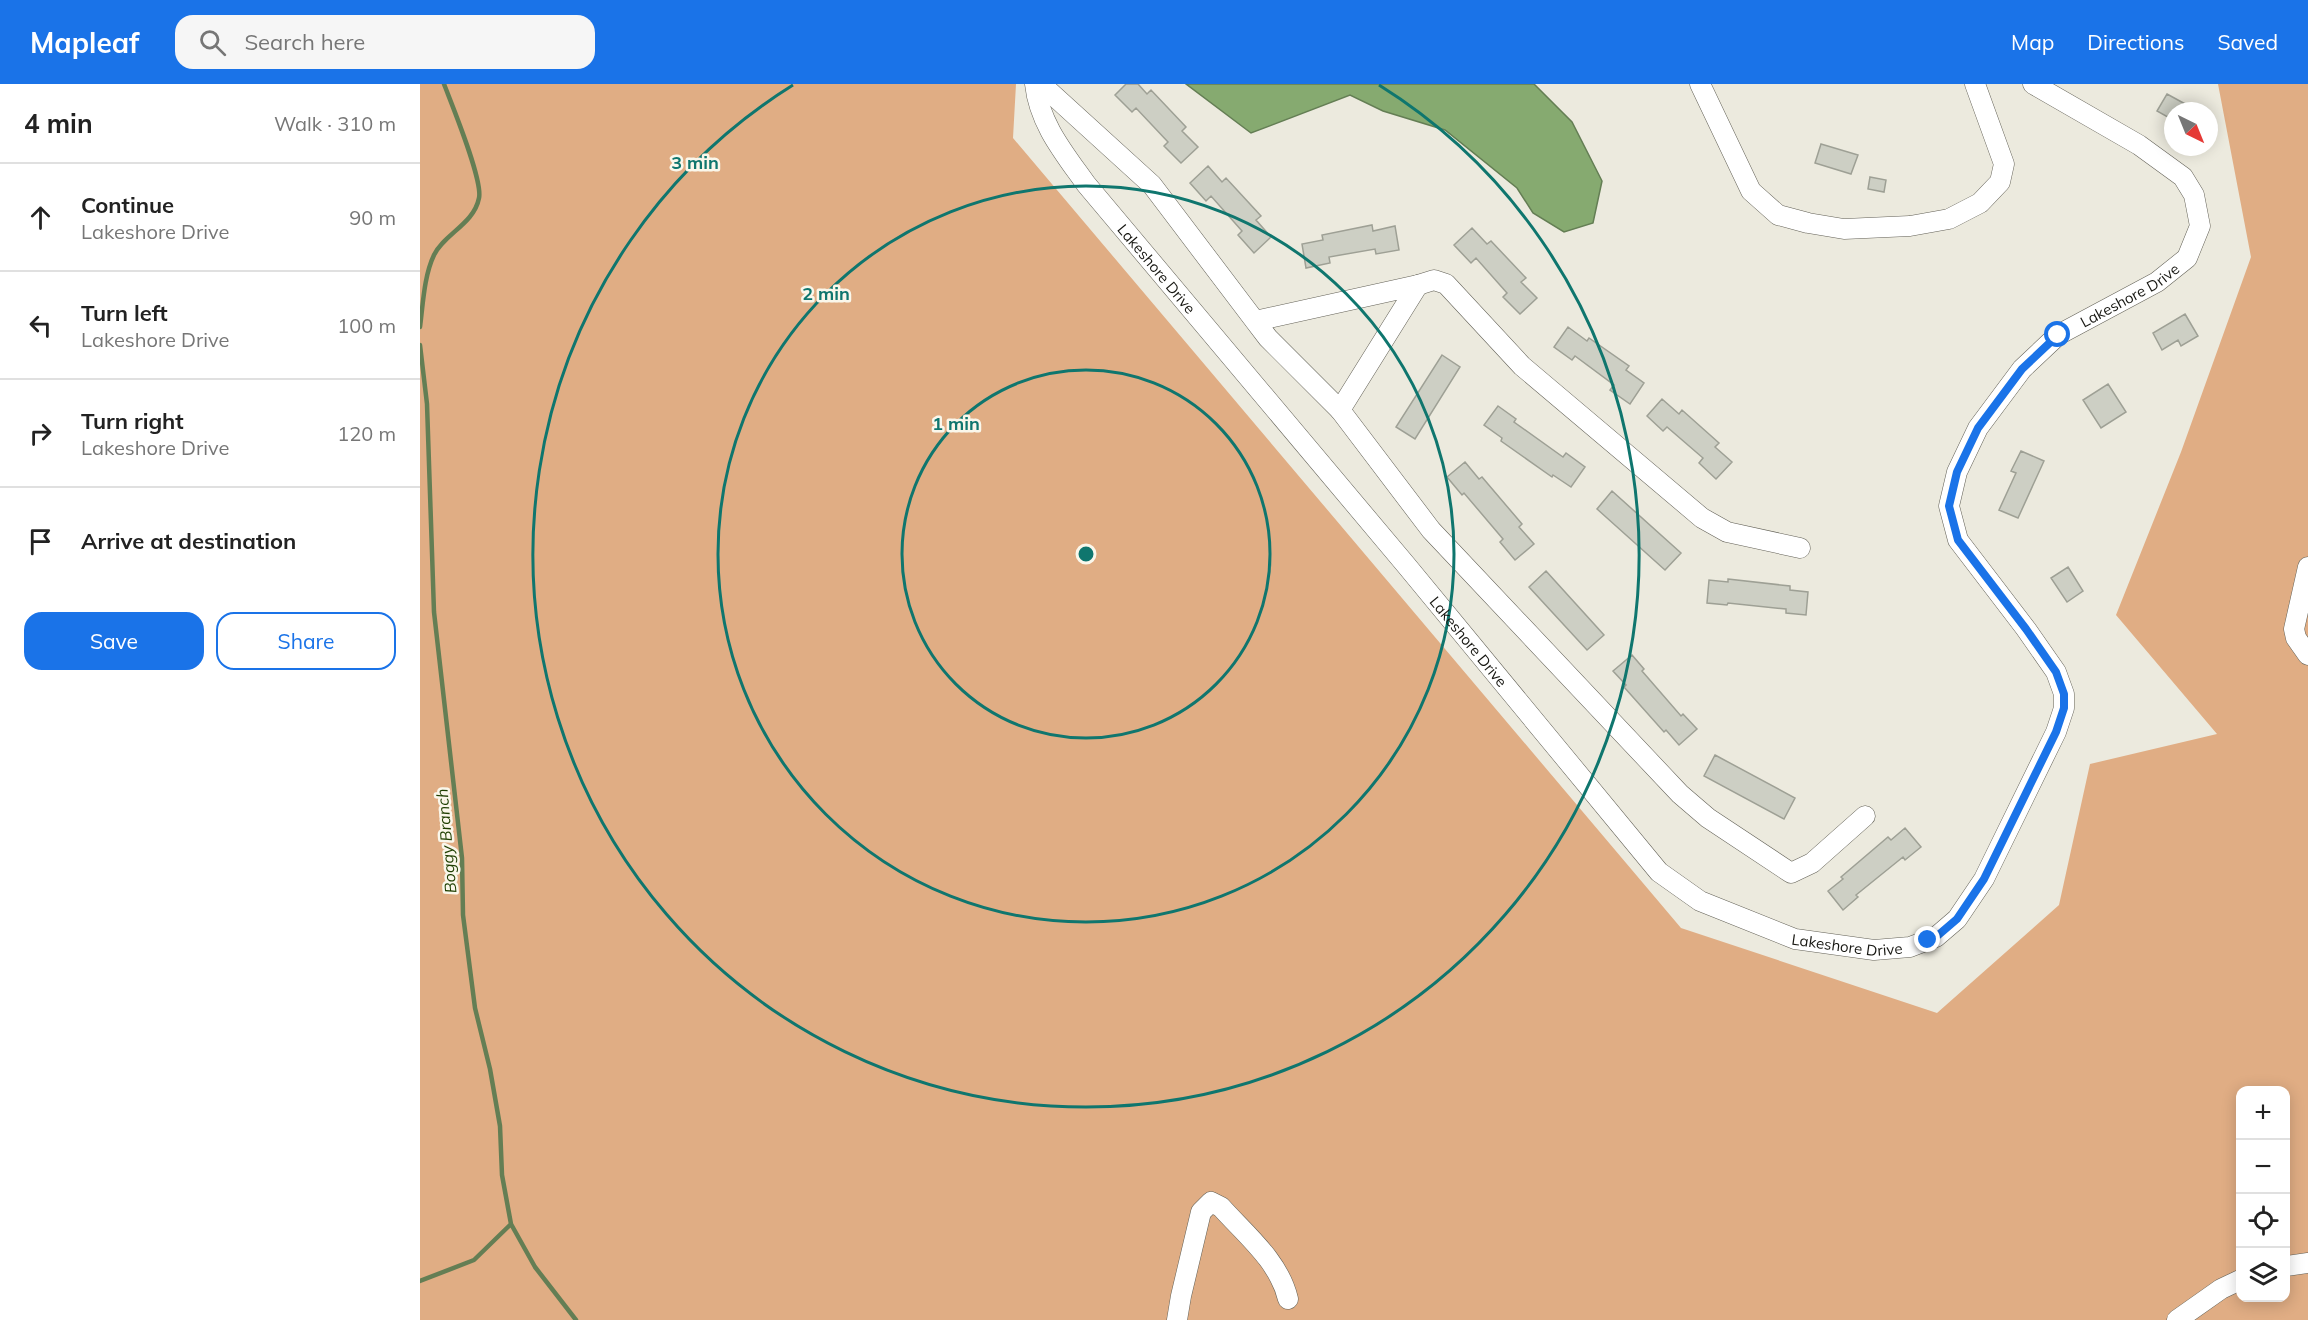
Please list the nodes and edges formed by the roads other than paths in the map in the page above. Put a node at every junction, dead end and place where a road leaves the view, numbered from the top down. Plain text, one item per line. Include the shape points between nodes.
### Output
1 (1035, 84) edge
2 (1041, 84) edge
3 (1700, 84) edge
4 (1975, 84) edge
5 (2033, 84) edge
6 (1418, 285) junction
7 (1255, 321) junction
8 (1340, 410) junction
9 (1800, 548) dead end
10 (2308, 567) edge
11 (2308, 655) edge
12 (1864, 816) dead end
13 (2308, 1263) edge
14 (2290, 1265) edge
15 (2236, 1282) edge
16 (1288, 1299) dead end
17 (1177, 1320) edge
18 (2177, 1320) edge

1 - 5 street, Lakeshore Drive via 1036,99 1051,134 1086,184 1659,872 1700,901 1795,939 1874,950 1910,947 1936,937 1957,919 1984,879 2064,708 2064,694 2056,672 1958,540 1949,506 1957,472 1978,428 2022,369 2058,335 2157,282 2187,258 2200,226 2194,195 2183,177 2139,145
2 - 7 street via 1152,185
3 - 4 street via 1751,192 1778,215 1844,229 1910,226 1949,219 1980,203 2000,183 2004,164
6 - 7 street
6 - 8 street
6 - 9 street via 1434,280 1446,284 1522,366 1702,518 1727,532
7 - 8 street
8 - 12 street via 1431,530 1680,794 1708,818 1791,873 1812,863
10 - 11 street via 2294,625 2296,638
13 - 14 street
15 - 18 street
16 - 17 street via 1271,1263 1221,1207 1211,1202 1201,1212

